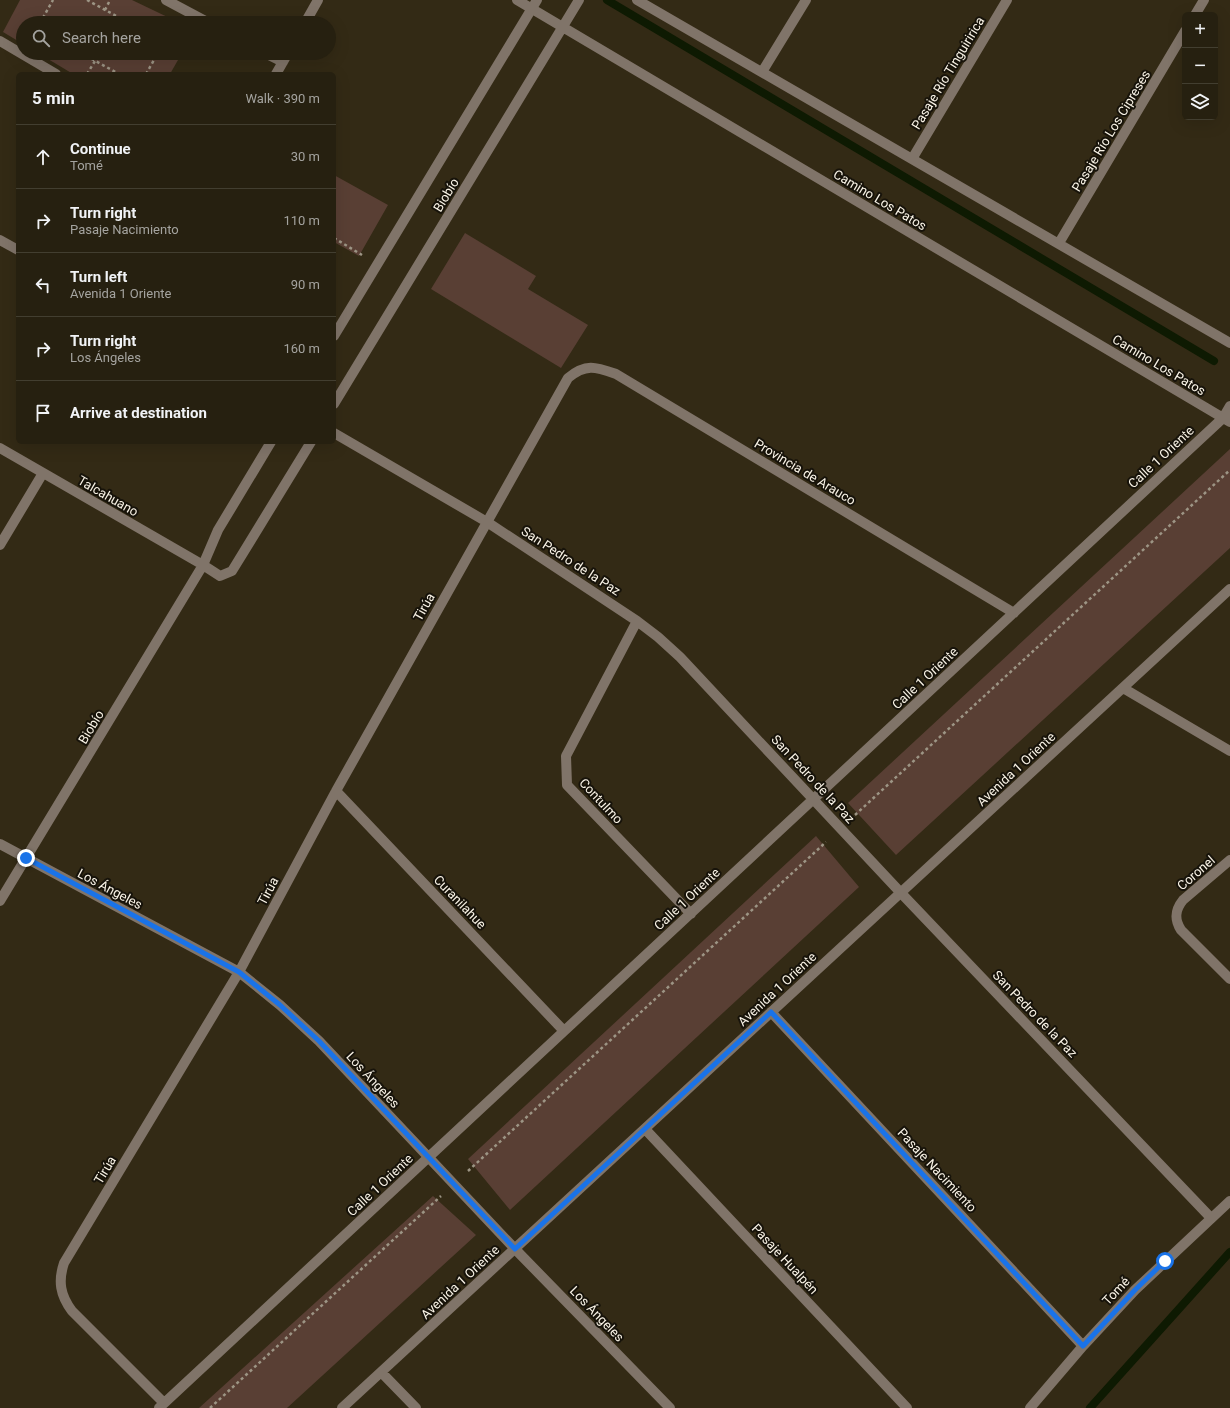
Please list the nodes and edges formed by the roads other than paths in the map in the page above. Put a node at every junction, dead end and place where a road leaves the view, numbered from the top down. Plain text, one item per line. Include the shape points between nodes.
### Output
1 (166, 0) edge
2 (318, 0) edge
3 (518, 0) edge
4 (579, 0) edge
5 (637, 0) edge
6 (806, 0) edge
7 (1007, 0) edge
8 (1204, 0) edge
9 (534, 4) edge
10 (1197, 12) edge
11 (196, 16) edge
12 (309, 16) edge
13 (563, 27) junction
14 (1182, 36) edge
15 (0, 41) edge
16 (16, 50) edge
17 (32, 60) edge
18 (279, 60) edge
19 (283, 62) joint
20 (53, 72) edge
21 (277, 72) edge
22 (762, 72) junction
23 (912, 159) junction
24 (0, 240) edge
25 (1059, 243) junction
26 (16, 249) edge
27 (336, 333) edge
28 (1230, 343) edge
29 (578, 370) joint
30 (336, 401) edge
31 (1230, 406) edge
32 (1227, 420) edge
33 (336, 434) edge
34 (270, 444) edge
35 (310, 444) edge
36 (0, 448) edge
37 (43, 473) junction
38 (487, 522) junction
39 (0, 545) edge
40 (203, 565) junction
41 (1230, 588) edge
42 (1014, 613) junction
43 (637, 621) junction
44 (1123, 688) junction
45 (1230, 751) edge
46 (336, 791) junction
47 (814, 799) junction
48 (0, 844) edge
49 (26, 858) junction
50 (1230, 860) edge
51 (901, 893) junction
52 (0, 901) edge
53 (691, 914) junction
54 (239, 972) junction
55 (1230, 979) edge
56 (771, 1012) junction
57 (564, 1031) junction
58 (645, 1129) junction
59 (429, 1157) junction
60 (1230, 1201) edge
61 (1211, 1218) junction
62 (515, 1249) junction
63 (1083, 1346) junction
64 (381, 1372) junction
65 (161, 1406) edge
66 (342, 1408) edge
67 (416, 1408) edge
68 (670, 1408) edge
69 (907, 1408) edge
70 (1030, 1408) edge

1 - 11 street
2 - 12 street
3 - 9 street, Camino Los Patos
4 - 13 street, Biobío
5 - 22 street
6 - 22 street
7 - 23 street, Pasaje Río Tinguiririca
8 - 10 street
9 - 13 street, Camino Los Patos
9 - 27 street, Biobío
13 - 30 street, Biobío
13 - 32 street, Camino Los Patos
14 - 25 street, Pasaje Río Los Cipreses
15 - 16 street
17 - 20 street
18 - 19 street
19 - 21 street
22 - 23 street
23 - 25 street
24 - 26 street
25 - 28 street
29 - 38 street, Tirúa via 568,378
29 - 42 street, Provincia de Arauco via 597,368 616,374
31 - 32 street, Calle 1 Oriente
32 - 42 street, Calle 1 Oriente
33 - 38 street, San Pedro de la Paz
34 - 40 street, Biobío via 218,530
35 - 40 street via 232,571 220,576
36 - 37 street, Talcahuano
37 - 39 street
37 - 40 street, Talcahuano
38 - 43 street, San Pedro de la Paz
38 - 46 street, Tirúa
40 - 49 street, Biobío
41 - 44 street, Avenida 1 Oriente
42 - 47 street, Calle 1 Oriente
43 - 47 street, San Pedro de la Paz via 680,657
43 - 53 street, Contulmo via 566,756 567,786
44 - 45 street
44 - 51 street, Avenida 1 Oriente
46 - 54 street, Tirúa
46 - 57 street, Curanilahue
47 - 51 street, San Pedro de la Paz
47 - 53 street, Calle 1 Oriente
48 - 49 street, Los Ángeles
49 - 52 street, Biobío
49 - 54 street, Los Ángeles
50 - 55 street, Coronel via 1183,900 1176,911 1176,917 1181,930
51 - 56 street, Avenida 1 Oriente
51 - 61 street, San Pedro de la Paz
53 - 57 street, Calle 1 Oriente
54 - 59 street, Los Ángeles via 319,1041
54 - 65 street, Tirúa via 61,1272 62,1293 72,1311
56 - 58 street, Avenida 1 Oriente
56 - 63 street, Pasaje Nacimiento
57 - 59 street, Calle 1 Oriente
58 - 62 street, Avenida 1 Oriente
58 - 69 street, Pasaje Hualpén
59 - 62 street, Los Ángeles
59 - 65 street, Calle 1 Oriente
60 - 61 street, Tomé
61 - 63 street, Tomé via 1135,1290
62 - 64 street, Avenida 1 Oriente
62 - 68 street, Los Ángeles
63 - 70 street, Tomé
64 - 66 street, Avenida 1 Oriente
64 - 67 street

